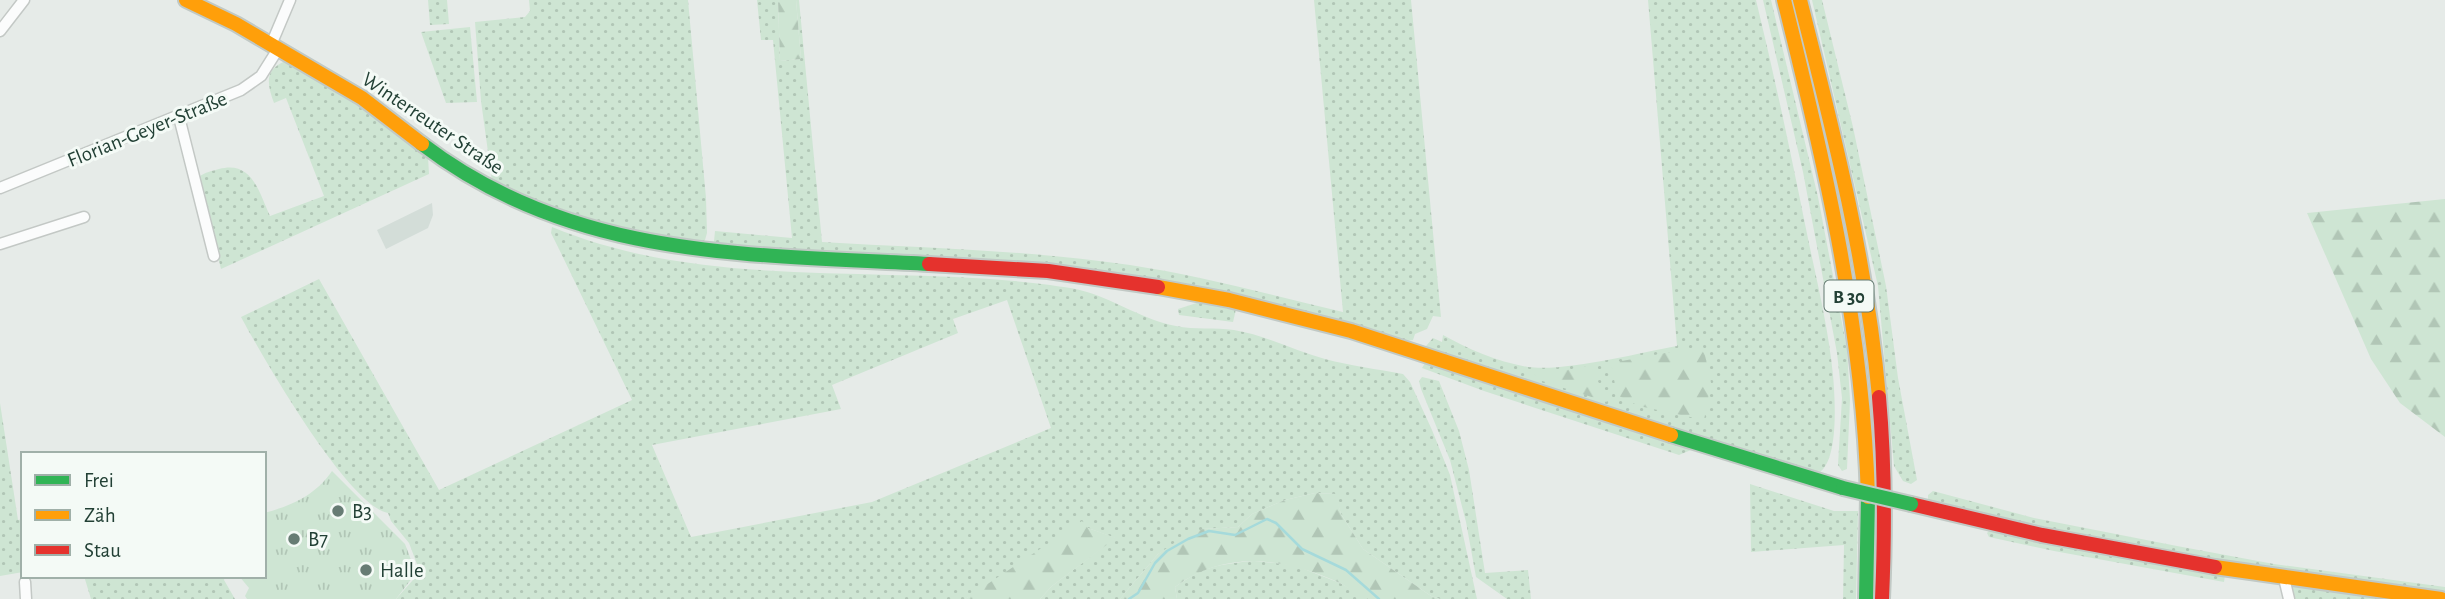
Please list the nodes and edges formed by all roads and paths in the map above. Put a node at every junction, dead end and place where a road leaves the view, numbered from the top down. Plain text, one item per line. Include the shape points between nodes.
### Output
1 (24, 0) edge
2 (187, 0) edge
3 (290, 0) edge
4 (1784, 0) edge
5 (1800, 0) edge
6 (0, 31) edge
7 (275, 47) junction
8 (179, 117) junction
9 (0, 188) edge
10 (85, 217) dead end
11 (0, 244) edge
12 (214, 256) dead end
13 (2284, 578) junction
14 (25, 582) dead end
15 (26, 599) edge
16 (1866, 599) edge
17 (1882, 599) edge
18 (2289, 599) edge
19 (2441, 599) edge

1 - 6 street
2 - 7 main road, Winterreuter Straße
3 - 7 street, Florian-Geyer-Straße
4 - 16 main road, B 30 via 1808,93 1855,324 1869,510
5 - 17 main road, B 30 via 1871,321 1882,425
7 - 8 street, Florian-Geyer-Straße via 253,83
7 - 13 main road, Winterreuter Straße, bridge via 362,98 430,150 513,200 590,228 711,252 1048,271 1229,300 1351,331 1843,488 2119,550
8 - 9 street, Florian-Geyer-Straße
8 - 12 street
10 - 11 street
13 - 18 street
13 - 19 main road, Winterreuter Straße
14 - 15 street

